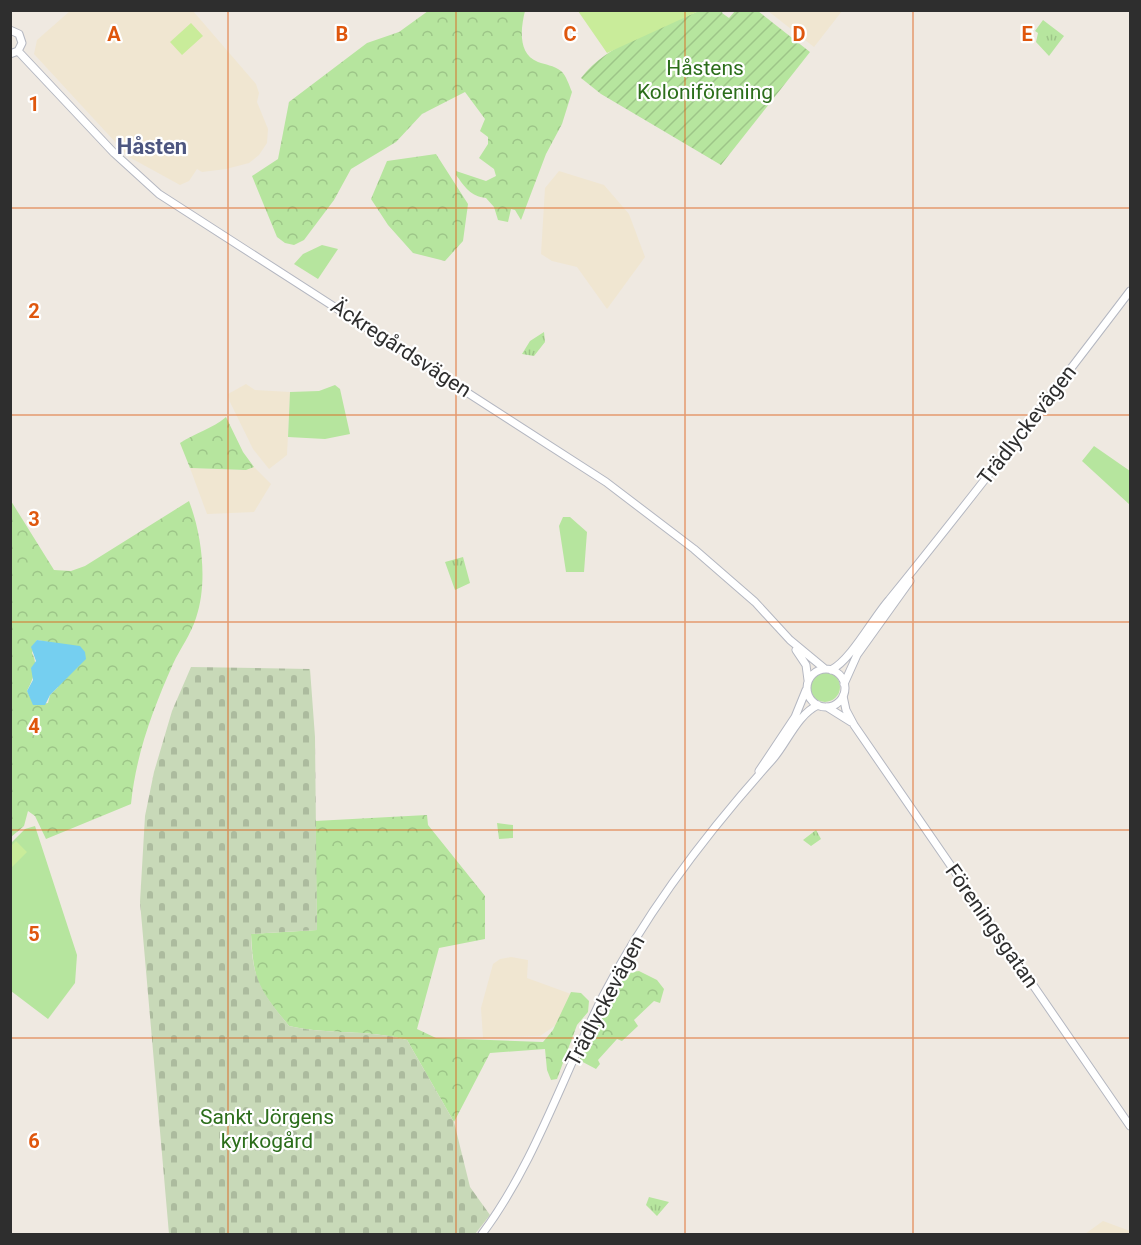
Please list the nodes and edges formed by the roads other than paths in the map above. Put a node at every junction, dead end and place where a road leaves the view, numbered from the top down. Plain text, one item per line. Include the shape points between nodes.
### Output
1 (10, 30) edge
2 (14, 52) edge
3 (1131, 291) edge
4 (924, 558) junction
5 (790, 640) junction
6 (828, 669) junction
7 (807, 684) junction
8 (844, 684) junction
9 (843, 696) junction
10 (821, 706) junction
11 (855, 725) junction
12 (752, 782) junction
13 (1131, 1126) edge
14 (482, 1234) edge

1 - 2 street, Äckregårdsvägen via 21,38
2 - 5 street, Äckregårdsvägen via 159,194 606,482 701,555 755,602
3 - 4 street, Trädlyckevägen
4 - 6 street, Trädlyckevägen via 846,659
4 - 8 street, Trädlyckevägen via 862,647
5 - 6 street, Äckregårdsvägen
5 - 7 street, Äckregårdsvägen via 804,661
6 - 7 street via 817,671
6 - 8 street via 840,675
7 - 10 street via 811,699
7 - 12 street, Trädlyckevägen via 795,717
8 - 9 street
9 - 10 street via 835,704
9 - 11 street, Föreningsgatan
10 - 11 street, Föreningsgatan
10 - 12 street, Trädlyckevägen via 806,713 788,741
11 - 13 street, Föreningsgatan
12 - 14 street, Trädlyckevägen via 668,892 628,953 582,1038 519,1178

